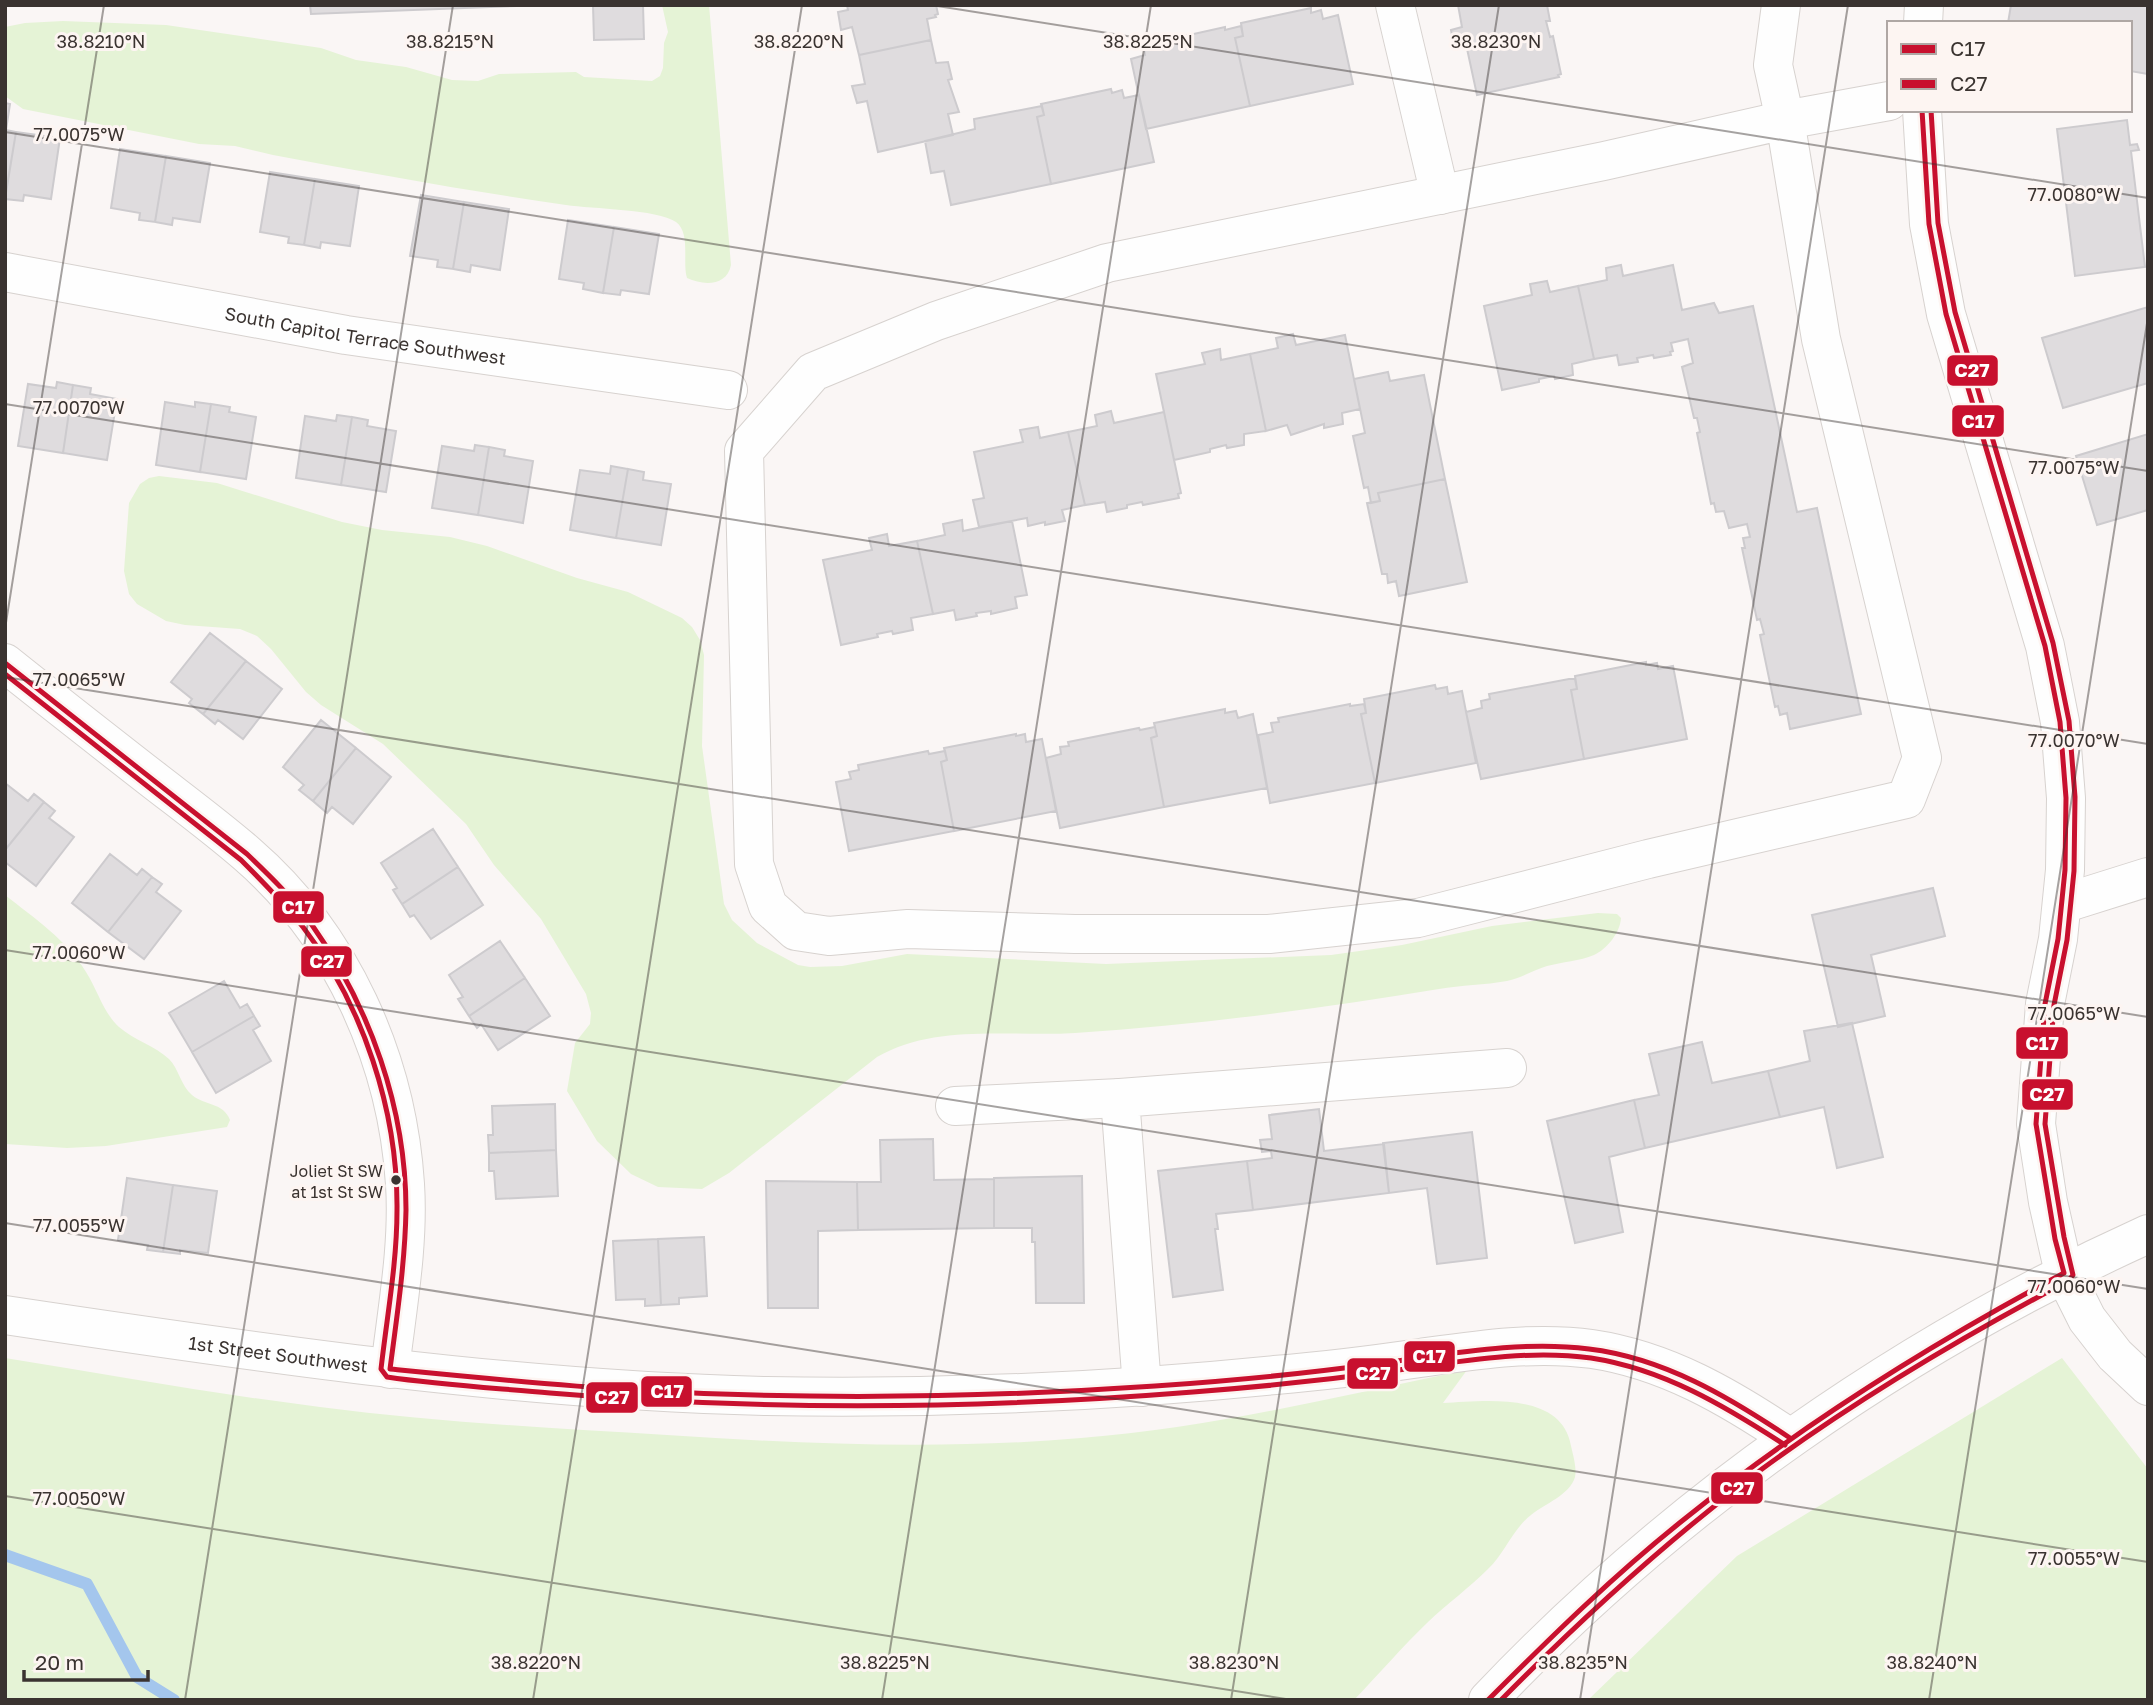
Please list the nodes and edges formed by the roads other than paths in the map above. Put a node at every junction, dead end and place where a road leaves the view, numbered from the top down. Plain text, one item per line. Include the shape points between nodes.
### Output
1 (1395, 5) edge
2 (1781, 5) edge
3 (1887, 101) edge
4 (1922, 112) edge
5 (1785, 120) junction
6 (1440, 195) junction
7 (5, 272) edge
8 (728, 390) dead end
9 (5, 663) edge
10 (2148, 877) edge
11 (2062, 904) junction
12 (1507, 1069) dead end
13 (1120, 1098) junction
14 (955, 1106) dead end
15 (2148, 1234) edge
16 (2064, 1273) junction
17 (5, 1315) edge
18 (390, 1369) junction
19 (2148, 1386) edge
20 (1142, 1387) junction
21 (1790, 1437) junction
22 (1488, 1700) edge

1 - 6 street
2 - 5 street via 1773,65
3 - 5 street
4 - 11 street via 1929,224 1946,314 2045,646 2060,722 2066,799
5 - 6 street
5 - 6 street via 1821,339 1922,758 1906,799 1418,918 1269,934 908,929 829,936 796,931 768,906 754,864 744,451 813,372 936,321 1107,263
7 - 8 street, South Capitol Terrace Southwest via 346,335
9 - 18 street via 247,854 307,918 344,976 379,1053 402,1153 405,1218
10 - 11 street
11 - 16 street via 2045,1004 2036,1124
12 - 13 street
13 - 14 street
13 - 20 street
15 - 16 street
16 - 19 street via 2093,1327
16 - 21 street via 1985,1315
17 - 18 street, 1st Street Southwest
18 - 20 street, 1st Street Southwest via 572,1387 760,1395 900,1396
20 - 21 street, 1st Street Southwest via 1494,1348 1593,1349 1680,1375 1729,1398
21 - 22 street via 1592,1598

